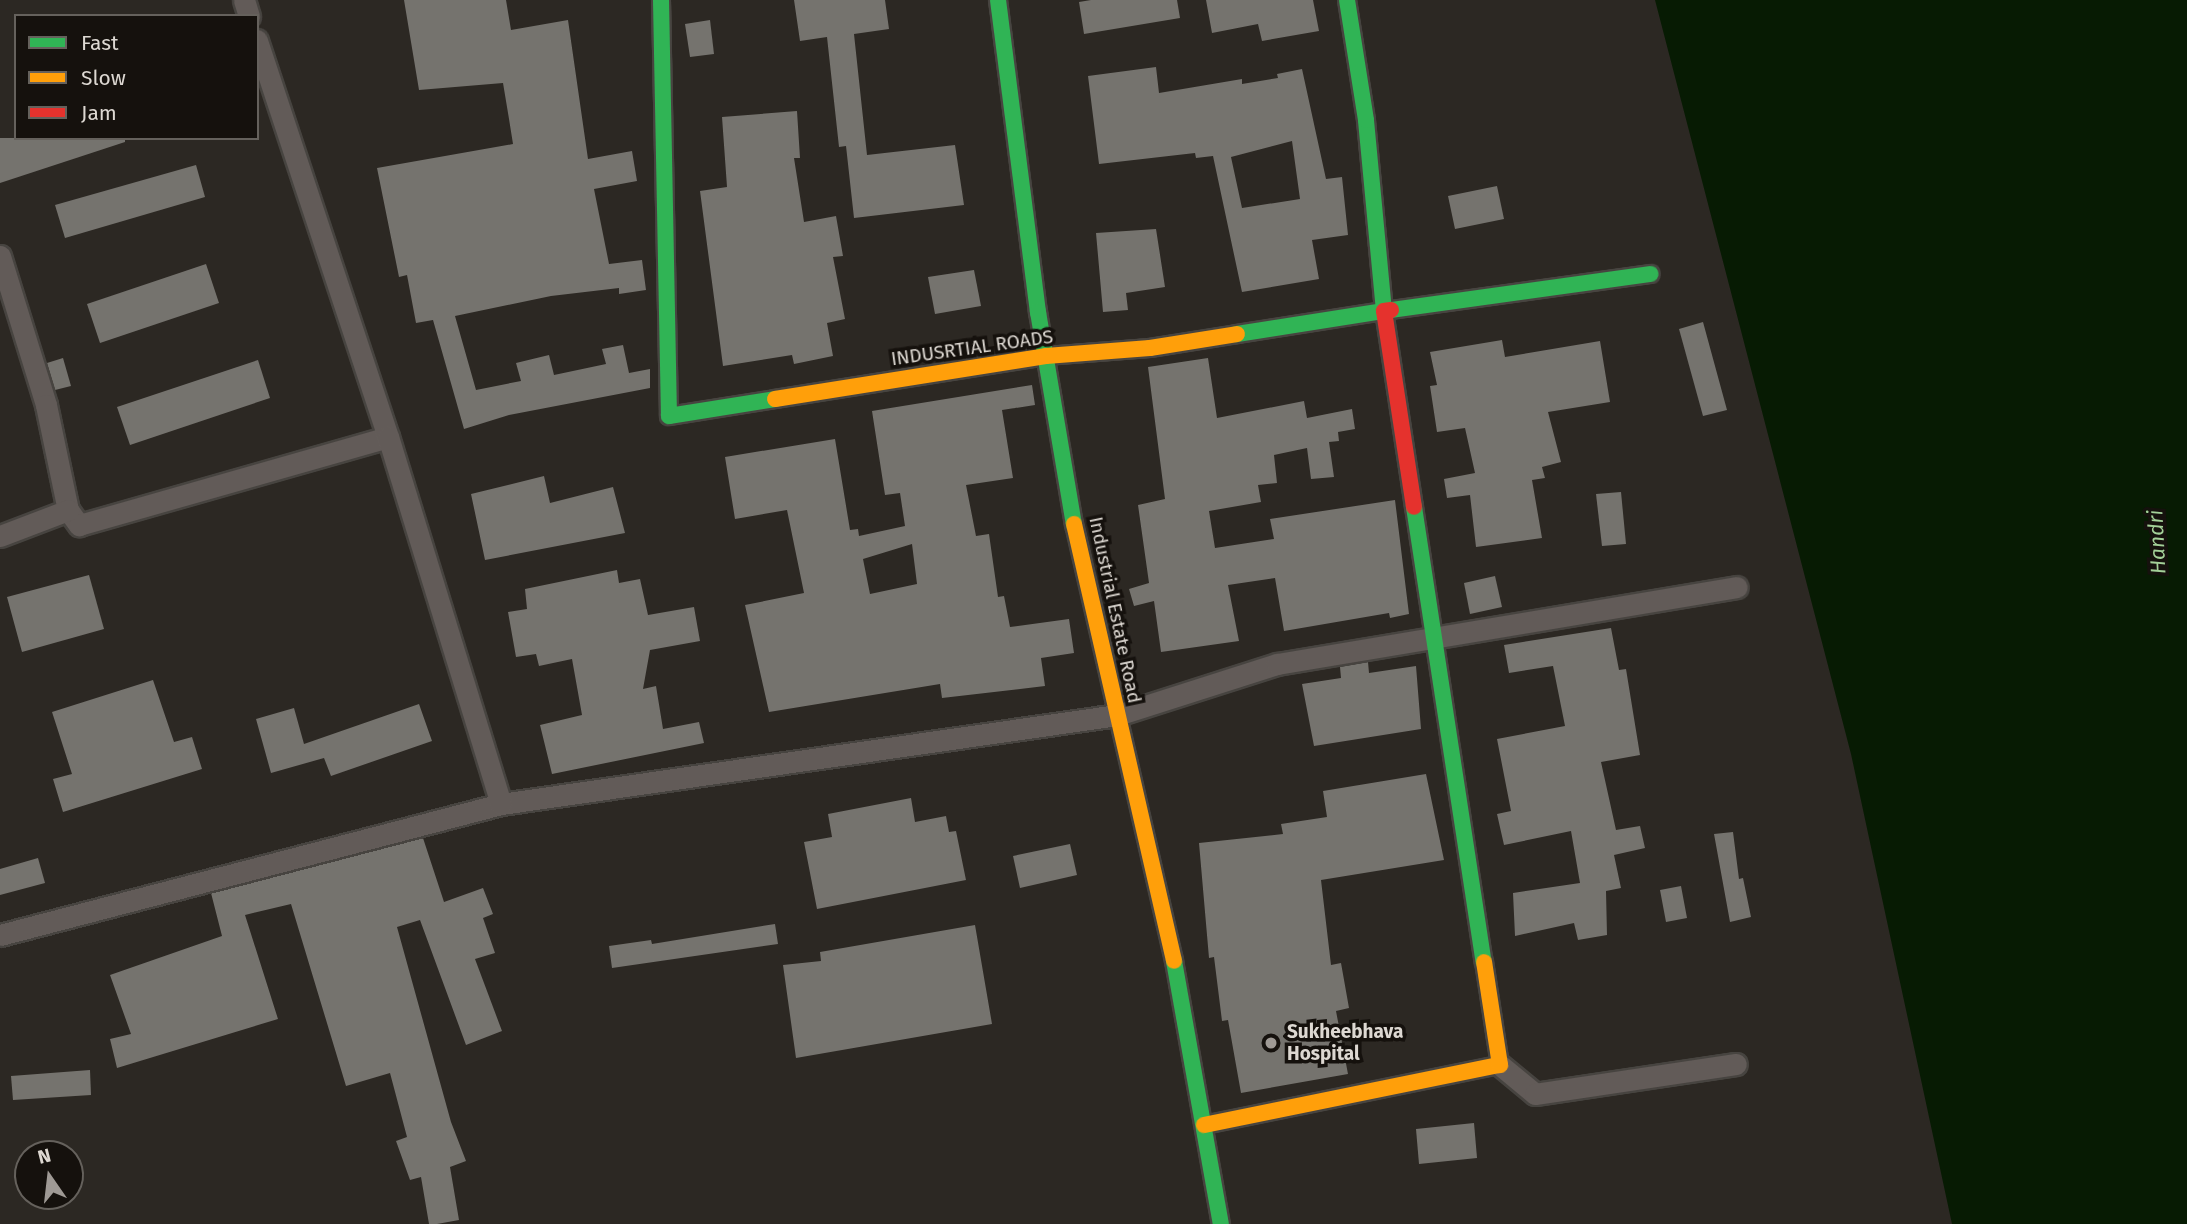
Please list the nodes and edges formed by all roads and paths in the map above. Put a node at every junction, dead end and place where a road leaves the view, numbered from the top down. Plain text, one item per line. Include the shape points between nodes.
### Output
1 (661, 0) edge
2 (998, 0) edge
3 (1347, 0) edge
4 (259, 46) edge
5 (0, 256) edge
6 (1651, 274) dead end
7 (1384, 310) junction
8 (1046, 356) junction
9 (388, 437) junction
10 (68, 510) junction
11 (0, 536) edge
12 (1737, 587) dead end
13 (1437, 636) junction
14 (1116, 715) junction
15 (501, 804) junction
16 (0, 934) edge
17 (1736, 1064) dead end
18 (1500, 1065) junction
19 (1204, 1125) junction
20 (1220, 1224) edge

1 - 8 street, INDUSRTIAL ROADS via 669,416
2 - 8 street, Industrial Estate Road
3 - 7 street via 1366,120
4 - 9 street
5 - 10 street via 46,405
6 - 7 street, INDUSRTIAL ROADS
7 - 8 street, INDUSRTIAL ROADS via 1150,348
7 - 13 street
8 - 14 street, Industrial Estate Road via 1075,528
9 - 10 street via 79,525
9 - 15 street
10 - 11 street
12 - 13 street
13 - 14 street via 1277,664
13 - 18 street
14 - 15 street
14 - 19 street, Industrial Estate Road via 1171,943
15 - 16 street
17 - 18 street via 1535,1094
18 - 19 street
19 - 20 street, Industrial Estate Road

